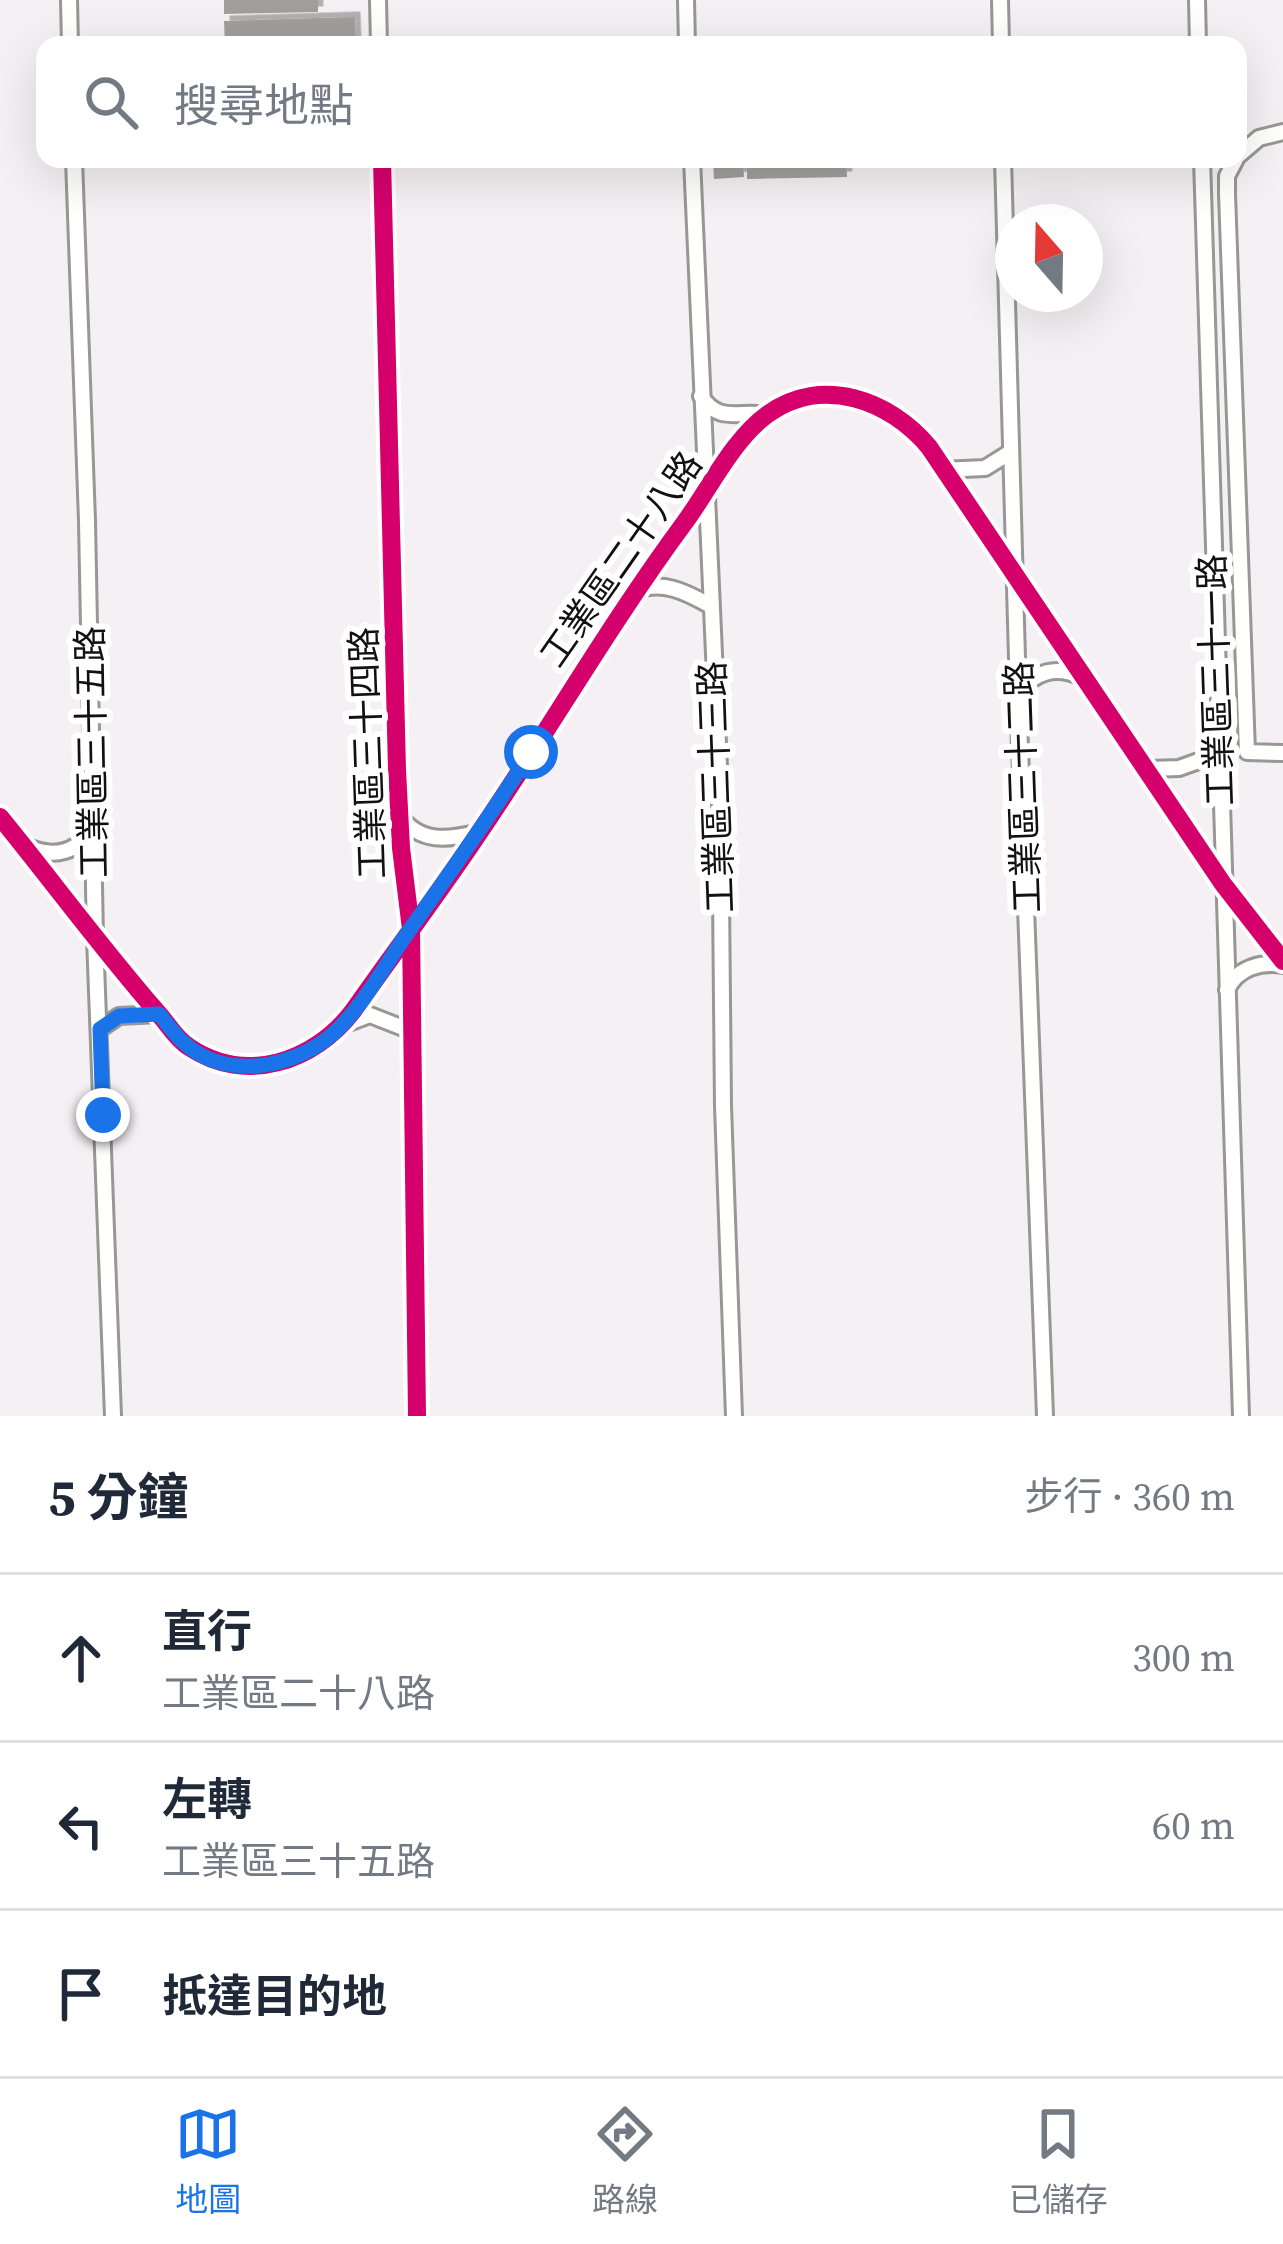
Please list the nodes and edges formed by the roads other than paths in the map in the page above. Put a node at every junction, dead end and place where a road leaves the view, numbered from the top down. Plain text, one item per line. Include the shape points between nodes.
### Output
1 (69, 0) edge
2 (378, 0) edge
3 (686, 0) edge
4 (1000, 0) edge
5 (1197, 0) edge
6 (70, 36) edge
7 (379, 36) edge
8 (687, 36) edge
9 (1001, 36) edge
10 (1198, 36) edge
11 (1283, 132) edge
12 (1247, 148) edge
13 (74, 168) edge
14 (382, 168) edge
15 (692, 168) edge
16 (1003, 168) edge
17 (1202, 168) edge
18 (1231, 168) edge
19 (700, 394) junction
20 (766, 416) junction
21 (1009, 453) junction
22 (942, 470) junction
23 (705, 495) junction
24 (1018, 579) junction
25 (634, 591) junction
26 (709, 605) junction
27 (1084, 679) junction
28 (1018, 694) junction
29 (1283, 753) edge
30 (1218, 754) junction
31 (1149, 769) junction
32 (399, 815) junction
33 (0, 818) edge
34 (94, 827) junction
35 (480, 832) junction
36 (19, 841) junction
37 (1222, 884) junction
38 (411, 928) junction
39 (95, 938) junction
40 (1283, 963) edge
41 (1225, 994) junction
42 (159, 1014) junction
43 (341, 1026) junction
44 (100, 1029) junction
45 (411, 1031) junction
46 (112, 1416) edge
47 (417, 1416) edge
48 (734, 1416) edge
49 (1045, 1416) edge
50 (1241, 1416) edge

1 - 6 street
2 - 7 street
3 - 8 street
4 - 9 street
5 - 10 street
11 - 12 street
13 - 34 street, 工業區三十五路
14 - 32 street, 工業區三十四路
15 - 19 street, 工業區三十三路
16 - 21 street, 工業區三十二路
17 - 30 street, 工業區三十一路
18 - 29 street via 1247,752
19 - 20 street via 722,414
19 - 23 street, 工業區三十三路
20 - 22 street via 816,396 862,398 907,423
20 - 23 street, 工業區二十八路
21 - 22 street via 985,468
21 - 24 street, 工業區三十二路
22 - 24 street
23 - 25 street, 工業區二十八路
23 - 26 street, 工業區三十三路
24 - 27 street
24 - 28 street, 工業區三十二路
25 - 26 street via 669,587
25 - 35 street, 工業區二十八路
26 - 48 street, 工業區三十三路
27 - 28 street via 1048,671
27 - 31 street
28 - 49 street, 工業區三十二路
30 - 31 street
30 - 37 street, 工業區三十一路
31 - 37 street
32 - 35 street via 436,839
32 - 38 street, 工業區三十四路
33 - 36 street, 工業區二十八路
34 - 36 street via 58,853
34 - 39 street, 工業區三十五路
35 - 38 street, 工業區二十八路
36 - 39 street, 工業區二十八路
37 - 40 street
37 - 41 street, 工業區三十一路
38 - 43 street, 工業區二十八路
38 - 45 street, 工業區三十四路
39 - 42 street, 工業區二十八路
39 - 44 street, 工業區三十五路
40 - 41 street via 1245,970
41 - 50 street, 工業區三十一路
42 - 43 street, 工業區二十八路 via 195,1051 242,1066 295,1058
42 - 44 street via 119,1016
43 - 45 street via 370,1016
44 - 46 street, 工業區三十五路
45 - 47 street, 工業區三十四路

